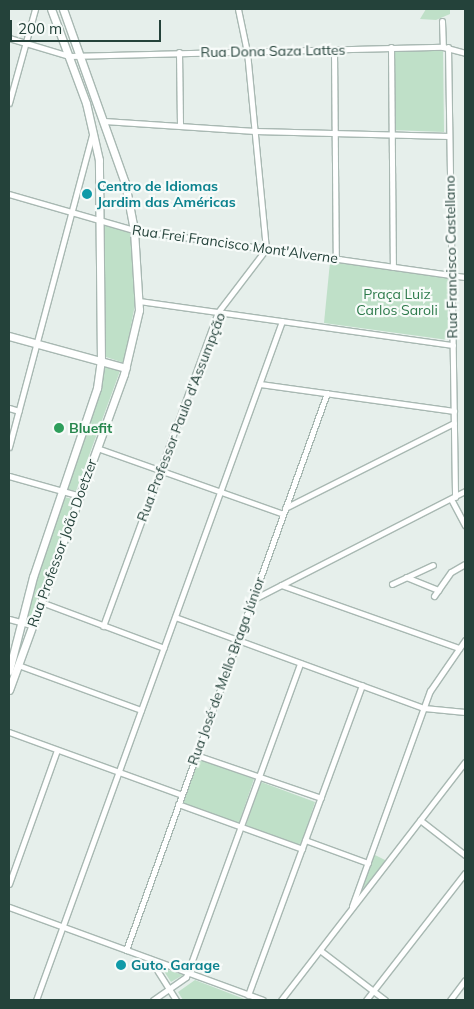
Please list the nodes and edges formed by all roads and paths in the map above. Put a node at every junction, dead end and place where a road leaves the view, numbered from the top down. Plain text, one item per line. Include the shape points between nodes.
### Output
1 (35, 9) edge
2 (51, 9) edge
3 (63, 9) edge
4 (238, 9) edge
5 (442, 21) dead end
6 (9, 38) edge
7 (26, 43) junction
8 (445, 47) junction
9 (391, 48) junction
10 (334, 50) junction
11 (179, 52) junction
12 (247, 52) junction
13 (465, 53) edge
14 (81, 55) junction
15 (69, 56) junction
16 (9, 103) edge
17 (104, 121) junction
18 (180, 124) junction
19 (94, 130) junction
20 (255, 131) junction
21 (335, 134) junction
22 (391, 136) junction
23 (449, 136) junction
24 (87, 159) junction
25 (99, 160) junction
26 (9, 194) edge
27 (72, 212) junction
28 (102, 221) junction
29 (134, 230) junction
30 (266, 249) junction
31 (336, 259) junction
32 (394, 267) junction
33 (452, 275) junction
34 (465, 277) edge
35 (139, 301) junction
36 (218, 312) junction
37 (282, 321) junction
38 (9, 336) edge
39 (37, 344) junction
40 (453, 345) junction
41 (101, 361) junction
42 (126, 368) junction
43 (260, 384) junction
44 (326, 393) junction
45 (9, 408) edge
46 (18, 410) junction
47 (454, 411) junction
48 (454, 424) junction
49 (9, 447) edge
50 (97, 448) junction
51 (160, 470) junction
52 (9, 476) edge
53 (63, 491) junction
54 (465, 491) edge
55 (220, 492) junction
56 (80, 496) junction
57 (453, 498) junction
58 (284, 511) junction
59 (465, 525) edge
60 (465, 564) edge
61 (433, 565) dead end
62 (406, 578) junction
63 (392, 584) dead end
64 (281, 585) junction
65 (438, 590) junction
66 (434, 596) dead end
67 (252, 600) junction
68 (41, 602) junction
69 (175, 617) junction
70 (9, 619) edge
71 (21, 622) junction
72 (32, 625) junction
73 (103, 626) junction
74 (237, 640) junction
75 (465, 640) edge
76 (164, 648) junction
77 (459, 648) junction
78 (300, 663) junction
79 (18, 665) junction
80 (9, 671) edge
81 (362, 685) junction
82 (9, 690) edge
83 (424, 708) junction
84 (141, 710) junction
85 (465, 712) edge
86 (9, 732) edge
87 (58, 750) junction
88 (196, 755) junction
89 (465, 762) edge
90 (119, 772) junction
91 (258, 776) junction
92 (182, 794) junction
93 (321, 798) junction
94 (178, 804) junction
95 (420, 820) junction
96 (240, 827) junction
97 (305, 840) junction
98 (302, 849) junction
99 (465, 855) edge
100 (368, 863) junction
101 (465, 873) edge
102 (9, 884) edge
103 (9, 907) edge
104 (350, 912) junction
105 (63, 927) junction
106 (126, 950) junction
107 (321, 952) junction
108 (150, 959) junction
109 (187, 973) junction
110 (465, 980) edge
111 (169, 990) junction
112 (373, 991) junction
113 (248, 995) junction
114 (36, 1000) edge
115 (153, 1000) edge
116 (176, 1000) edge
117 (263, 1000) edge
118 (281, 1000) edge
119 (366, 1000) edge
120 (384, 1000) edge
121 (450, 1000) edge

1 - 7 street
2 - 15 main road, Rua Professor João Doetzer
3 - 14 main road, Rua Professor João Doetzer
4 - 12 street
5 - 8 street, Rua Francisco Castellano
6 - 7 street
7 - 15 street
7 - 16 street
8 - 9 street, Rua Dona Saza Lattes
8 - 13 street, Rua Dona Saza Lattes
8 - 23 street, Rua Francisco Castellano
9 - 10 street, Rua Dona Saza Lattes
9 - 22 street
10 - 12 street, Rua Dona Saza Lattes
10 - 21 street
11 - 12 street, Rua Dona Saza Lattes
11 - 14 street, Rua Dona Saza Lattes
11 - 18 street
12 - 20 street
14 - 15 street, Rua Dona Saza Lattes
14 - 17 main road, Rua Professor João Doetzer
15 - 19 main road, Rua Professor João Doetzer
17 - 18 street
17 - 29 main road, Rua Professor João Doetzer via 125,183
18 - 20 street
19 - 24 street
19 - 25 main road, Rua Professor João Doetzer
20 - 21 street
20 - 30 street
21 - 22 street
21 - 31 street
22 - 23 street
22 - 32 street
23 - 33 street, Rua Francisco Castellano
24 - 25 street
24 - 27 street
25 - 28 main road, Rua Professor João Doetzer
26 - 27 street, Rua Frei Francisco Mont'Alverne
27 - 28 street, Rua Frei Francisco Mont'Alverne
27 - 39 street
28 - 29 street, Rua Frei Francisco Mont'Alverne
28 - 41 main road, Rua Professor João Doetzer
29 - 30 street, Rua Frei Francisco Mont'Alverne
29 - 35 main road, Rua Professor João Doetzer
30 - 31 street, Rua Frei Francisco Mont'Alverne
30 - 36 street, Rua Professor Paulo d'Assumpção
31 - 32 street, Rua Frei Francisco Mont'Alverne
32 - 33 street, Rua Frei Francisco Mont'Alverne
33 - 34 street, Rua Frei Francisco Mont'Alverne
33 - 40 street, Rua Francisco Castellano
35 - 36 street
35 - 42 main road, Rua Professor João Doetzer
36 - 37 street
36 - 51 street, Rua Professor Paulo d'Assumpção
37 - 40 street
37 - 43 street
38 - 39 main road
39 - 41 main road
39 - 46 street
40 - 47 street, Rua Francisco Castellano
41 - 42 main road
41 - 53 main road, Rua Professor João Doetzer via 97,388
42 - 50 main road, Rua Professor João Doetzer
43 - 44 street
43 - 55 street
44 - 47 street
44 - 58 street, Rua José de Mello Braga Júnior
45 - 46 street
46 - 49 street
47 - 48 street, Rua Francisco Castellano
48 - 57 street, Rua Francisco Castellano
48 - 58 street
50 - 51 street
50 - 56 main road, Rua Professor João Doetzer
51 - 55 street
51 - 73 street, Rua Professor Paulo d'Assumpção
52 - 53 street
53 - 56 street
53 - 71 main road, Rua Professor João Doetzer
54 - 57 street
55 - 58 street
55 - 69 street
56 - 68 main road, Rua Professor João Doetzer
57 - 59 street, Rua Francisco Castellano
57 - 64 street
58 - 67 street, Rua José de Mello Braga Júnior
60 - 65 street via 453,570
61 - 62 street
62 - 63 street
62 - 65 street
64 - 67 street
64 - 77 street
65 - 66 street
67 - 74 street, Rua José de Mello Braga Júnior
68 - 72 main road, Rua Professor João Doetzer
68 - 73 street
69 - 74 street
69 - 76 street
70 - 71 street
71 - 72 street
71 - 80 main road, Rua Professor João Doetzer
72 - 79 main road, Rua Professor João Doetzer
73 - 76 street
74 - 78 street
74 - 88 street, Rua José de Mello Braga Júnior
75 - 77 street
76 - 84 street
77 - 83 street via 434,685
78 - 81 street
78 - 91 street
79 - 82 main road, Rua Professor João Doetzer
79 - 84 street
81 - 83 street
81 - 93 street
83 - 85 street
83 - 100 street
84 - 90 street
86 - 87 street
87 - 90 street
87 - 102 street
88 - 91 street
88 - 92 street, Rua José de Mello Braga Júnior
89 - 95 street
90 - 92 street
90 - 105 street
91 - 93 street
91 - 96 street
92 - 94 street, Rua José de Mello Braga Júnior
93 - 97 street
94 - 96 street
94 - 106 street, Rua José de Mello Braga Júnior
95 - 99 street
95 - 104 street
96 - 98 street
96 - 109 street
97 - 98 street
97 - 100 street
98 - 113 street
100 - 104 street
101 - 112 street
103 - 105 street
104 - 107 street
105 - 106 street
105 - 114 street
106 - 108 street
107 - 112 street
107 - 118 street
108 - 109 street
108 - 111 street
109 - 111 street via 183,981
109 - 113 street
110 - 121 street
111 - 115 street
111 - 116 street
112 - 119 street
112 - 120 street
113 - 117 street

